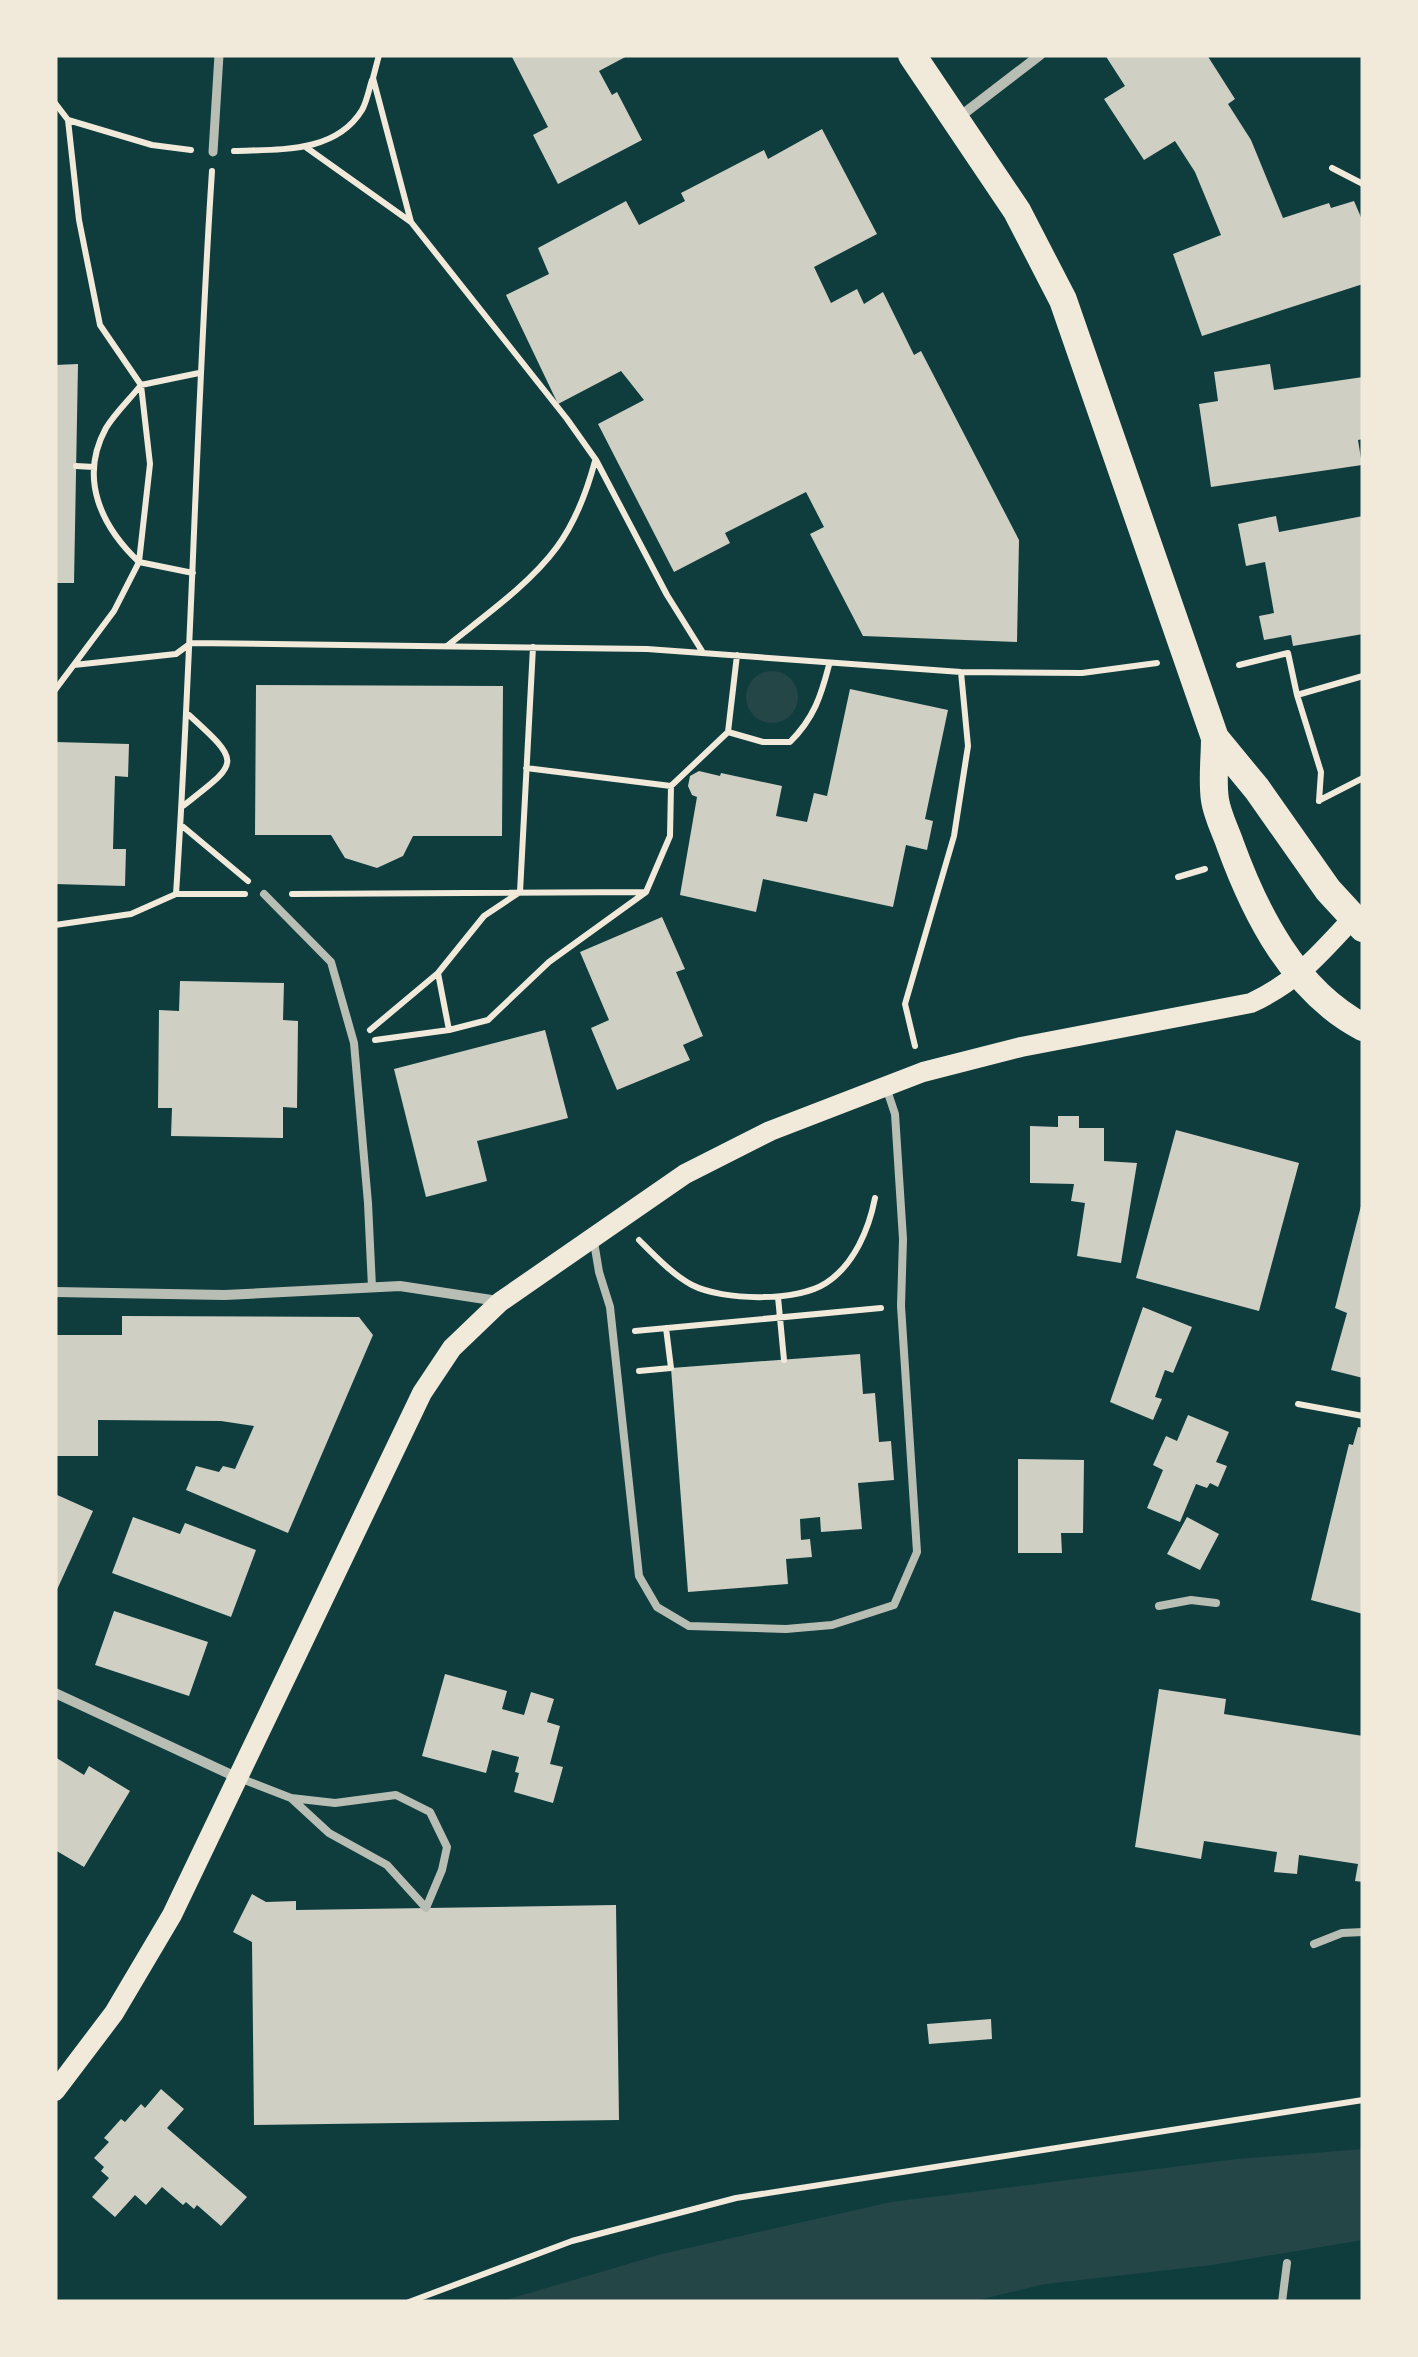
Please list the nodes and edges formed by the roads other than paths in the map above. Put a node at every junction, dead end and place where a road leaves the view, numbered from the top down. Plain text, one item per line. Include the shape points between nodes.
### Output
1 (218, 55) edge
2 (912, 55) edge
3 (1040, 55) edge
4 (957, 118) junction
5 (213, 152) road end
6 (1215, 738) junction
7 (264, 894) road end
8 (1358, 924) edge
9 (1302, 974) junction
10 (1363, 1027) edge
11 (885, 1085) junction
12 (593, 1237) junction
13 (372, 1287) junction
14 (55, 1292) edge
15 (500, 1302) junction
16 (1216, 1604) dead end
17 (1159, 1606) dead end
18 (55, 1692) edge
19 (236, 1777) junction
20 (291, 1798) junction
21 (1363, 1932) edge
22 (1314, 1944) dead end
23 (55, 2091) edge
24 (1287, 2264) dead end
25 (1282, 2302) edge

1 - 5 street
2 - 4 highway
3 - 4 street
4 - 6 highway via 1031,234 1063,300
6 - 8 highway
6 - 9 highway via 1215,800 1241,874 1258,913
7 - 13 lane via 331,962 354,1043
8 - 9 main road
9 - 10 highway
9 - 11 main road via 1252,1004 1022,1047
11 - 12 main road via 685,1174
11 - 12 lane via 895,1114 917,1552 894,1605 832,1625 786,1629 689,1626 657,1607 639,1576 614,1333
12 - 15 main road
13 - 14 street via 224,1295
13 - 15 street
15 - 19 main road via 452,1348 422,1393
16 - 17 lane
18 - 19 street
19 - 20 lane
19 - 23 main road via 172,1915 114,2013
20 - 20 lane via 329,1833 387,1865 426,1908 446,1847 430,1812 396,1795 335,1803
21 - 22 lane
24 - 25 lane

